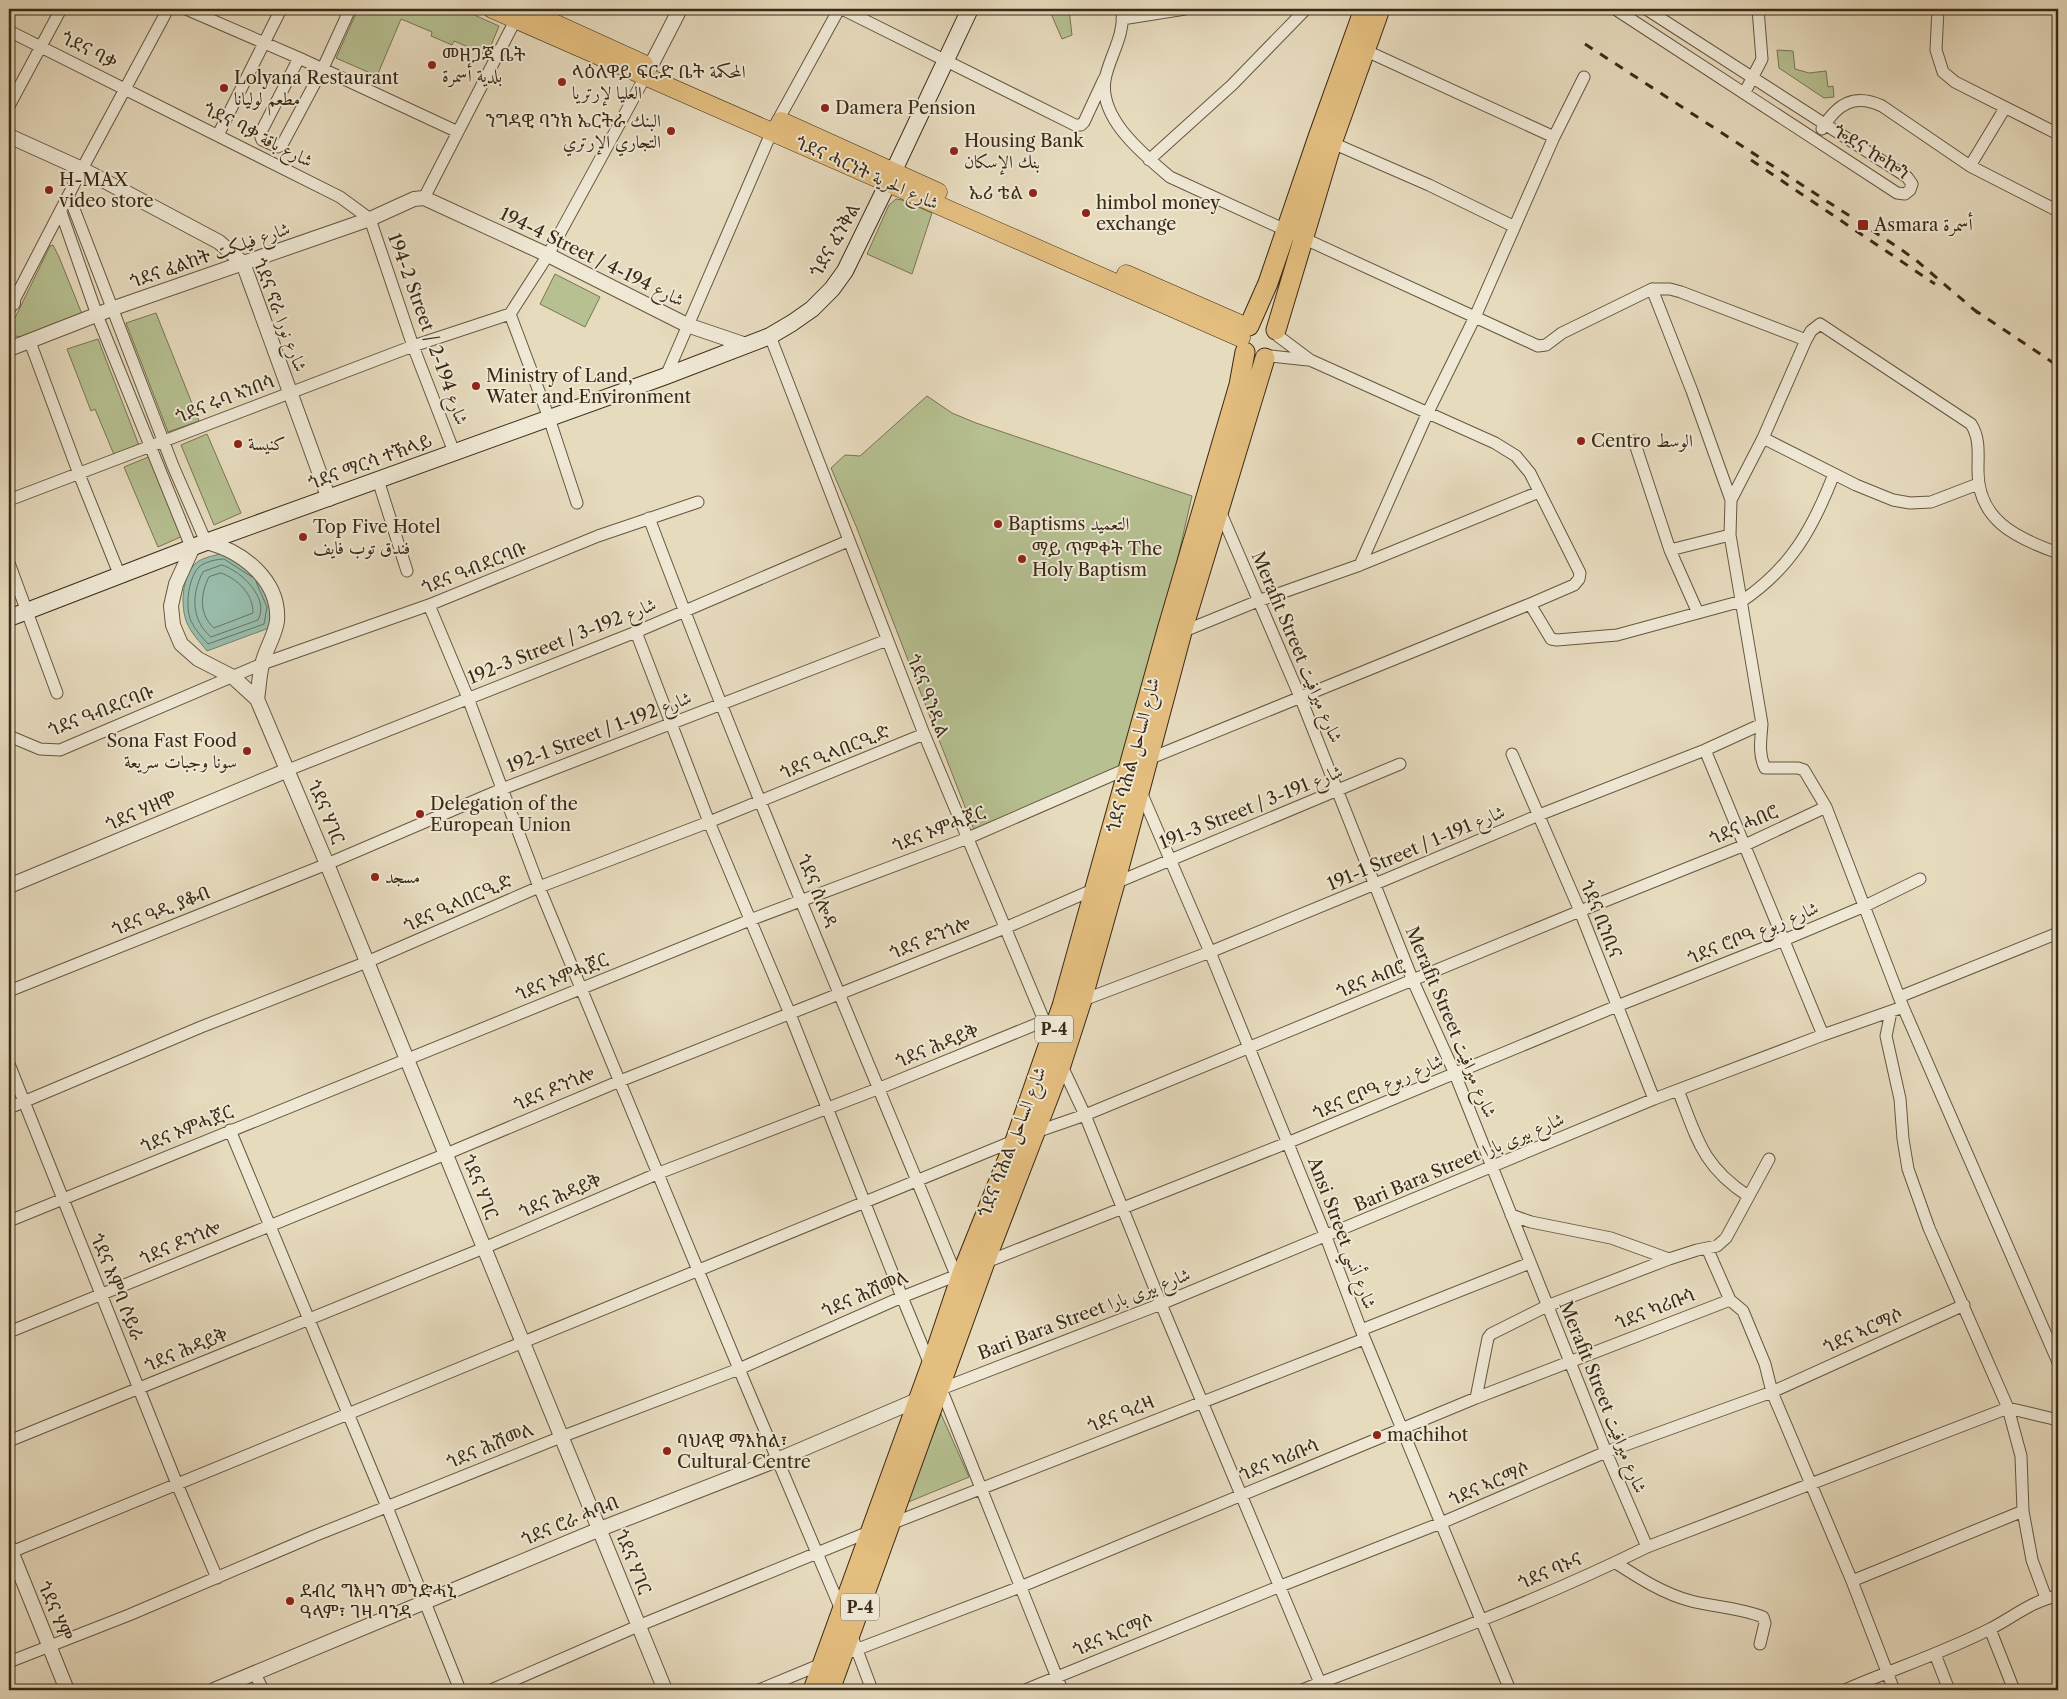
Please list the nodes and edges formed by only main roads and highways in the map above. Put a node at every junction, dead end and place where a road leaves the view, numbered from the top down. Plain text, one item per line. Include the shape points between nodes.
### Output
1 (492, 9) edge
2 (969, 9) edge
3 (1364, 9) edge
4 (1380, 9) edge
5 (520, 12) edge
6 (1358, 47) junction
7 (1325, 140) junction
8 (891, 177) junction
9 (1277, 333) junction
10 (1246, 335) junction
11 (746, 345) joint
12 (1268, 357) junction
13 (9, 618) edge
14 (1175, 631) junction
15 (813, 1690) edge
16 (830, 1690) edge

1 - 5 main road, ጎደና ሓርነት شارع الحرية
2 - 8 main road, ጎደና ፈንቅል
3 - 6 highway
4 - 6 highway
5 - 8 main road, ጎደና ሓርነት شارع الحرية via 648,72
6 - 7 highway
7 - 9 highway
7 - 10 highway, ጎደና ሳሕል شارع الساحل
8 - 10 main road, ጎደና ሓርነት شارع الحرية
8 - 11 main road, ጎደና ፈንቅል via 845,271 832,289 812,309 770,336
9 - 10 highway via 1266,323 1254,323
9 - 12 highway via 1277,347
10 - 12 highway via 1252,358
10 - 14 highway, ጎደና ሳሕል شارع الساحل / P-4 via 1238,386
11 - 13 main road, ጎደና ማርሳ ተኽላይ
12 - 14 highway, ጎደና ሳሕል شارع الساحل / P-4 via 1220,511
14 - 15 highway, ጎደና ሳሕል شارع الساحل / P-4 via 1129,768 1062,1006 1048,1029 1015,1141 959,1274 931,1365
14 - 16 highway, ጎደና ሳሕል شارع الساحل / P-4 via 1140,790 1061,1065 985,1262 850,1646

